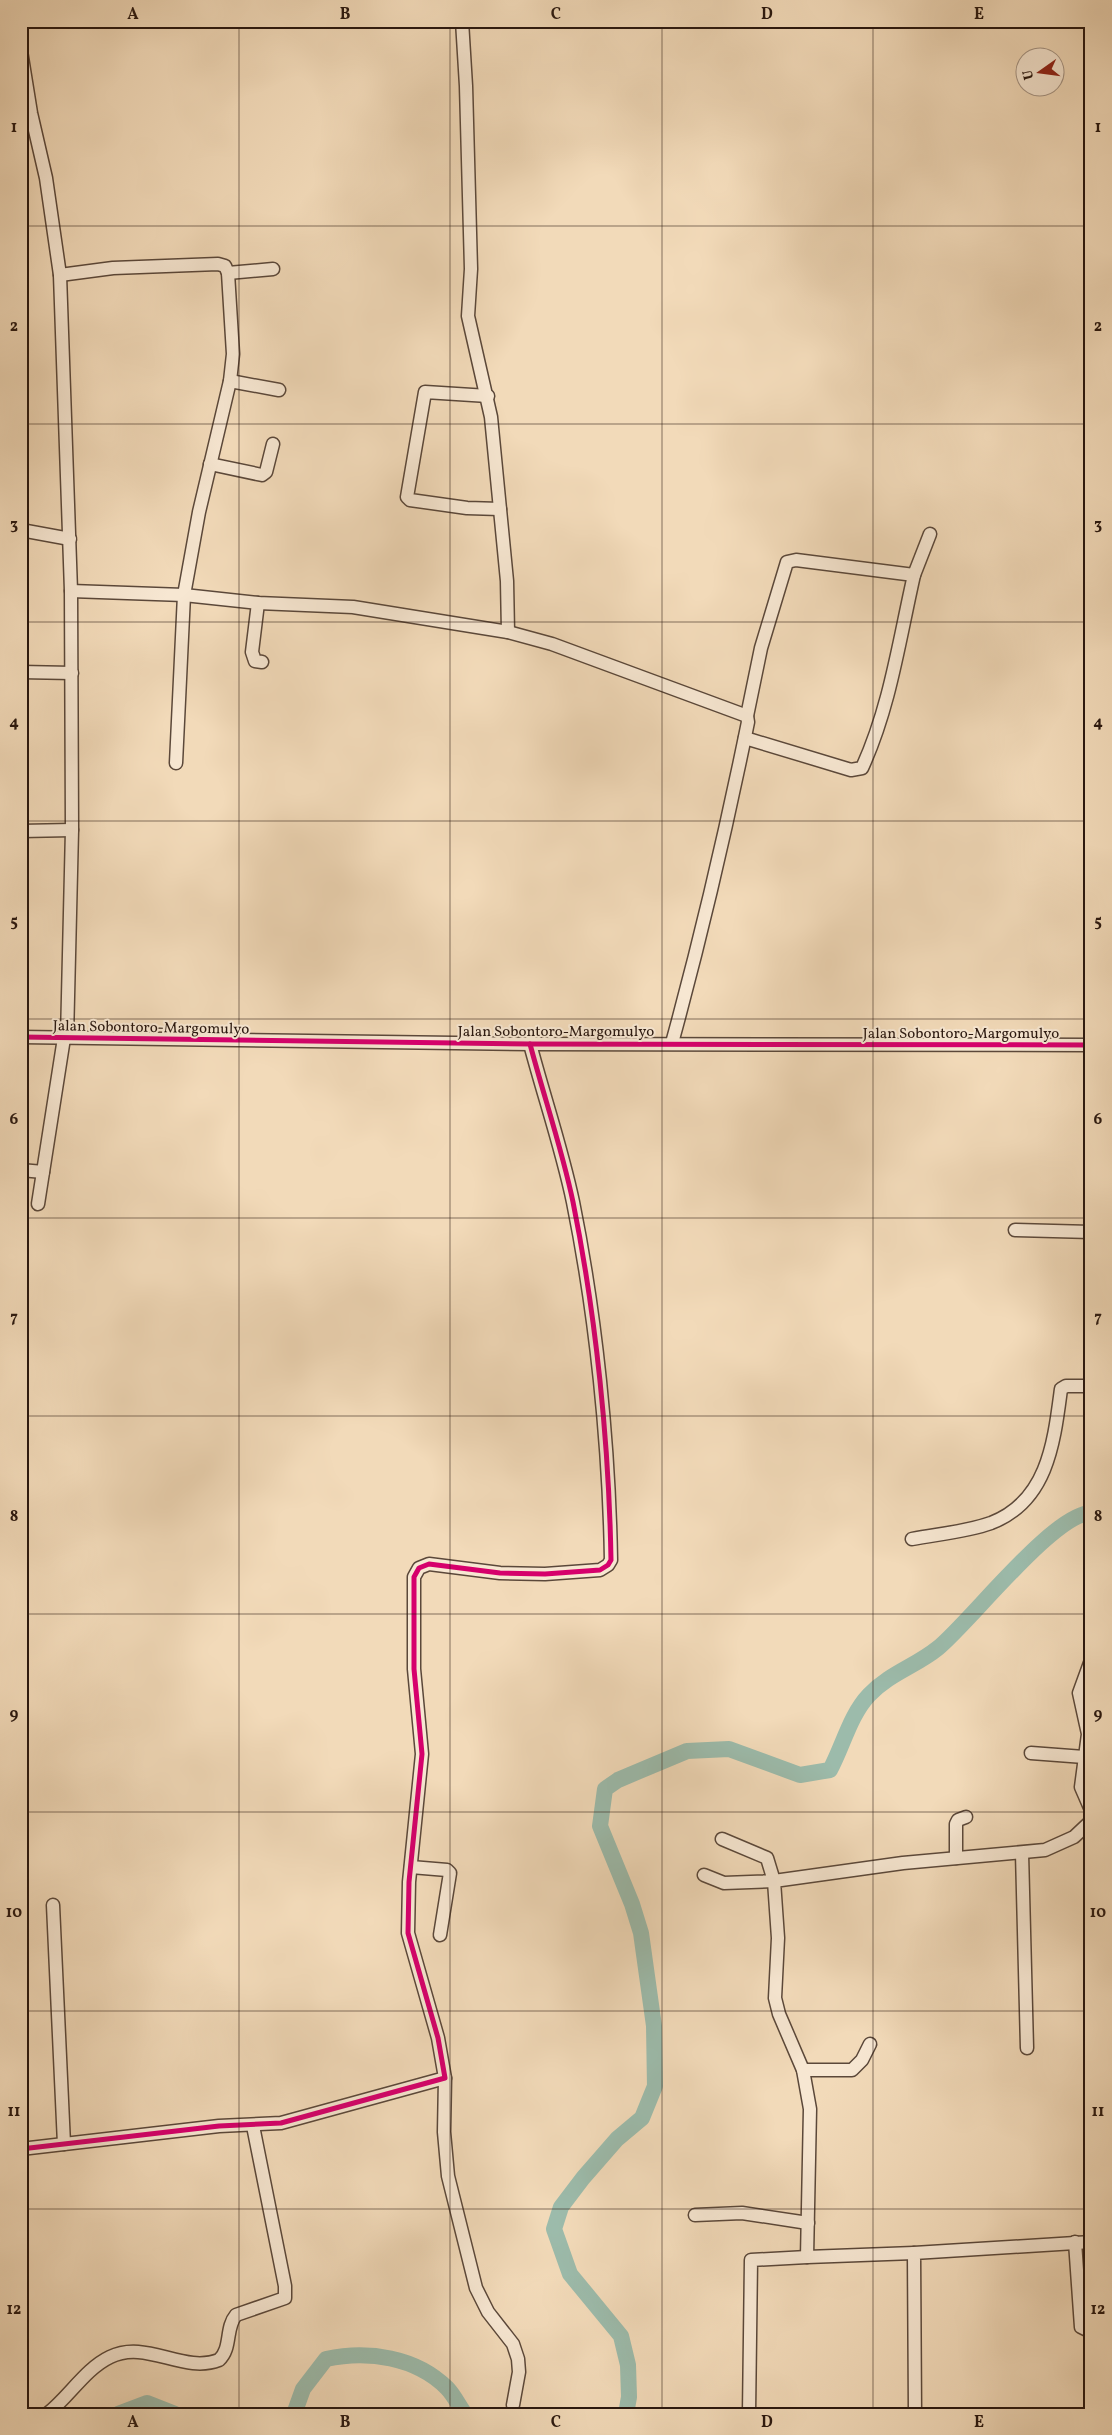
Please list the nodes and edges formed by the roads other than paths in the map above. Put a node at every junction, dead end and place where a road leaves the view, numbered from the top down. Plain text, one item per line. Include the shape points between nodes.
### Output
1 (462, 21) edge
2 (21, 51) edge
3 (273, 269) dead end
4 (228, 273) junction
5 (60, 275) junction
6 (230, 380) junction
7 (279, 390) dead end
8 (488, 396) junction
9 (273, 444) dead end
10 (210, 464) junction
11 (500, 510) junction
12 (21, 530) edge
13 (930, 534) dead end
14 (70, 539) junction
15 (914, 575) junction
16 (71, 591) junction
17 (184, 595) junction
18 (258, 603) junction
19 (508, 632) junction
20 (262, 662) dead end
21 (21, 672) edge
22 (72, 673) junction
23 (747, 716) junction
24 (745, 738) junction
25 (176, 763) dead end
26 (21, 830) edge
27 (72, 830) junction
28 (21, 1037) edge
29 (65, 1038) junction
30 (672, 1043) junction
31 (530, 1044) junction
32 (1091, 1046) edge
33 (21, 1170) edge
34 (43, 1172) junction
35 (38, 1204) dead end
36 (1015, 1230) dead end
37 (1091, 1232) edge
38 (1091, 1386) edge
39 (912, 1539) dead end
40 (1091, 1660) edge
41 (1031, 1753) dead end
42 (1084, 1757) junction
43 (1091, 1810) edge
44 (966, 1818) dead end
45 (1091, 1821) edge
46 (722, 1839) dead end
47 (1022, 1853) junction
48 (956, 1858) junction
49 (411, 1867) junction
50 (704, 1875) dead end
51 (774, 1881) junction
52 (53, 1904) dead end
53 (440, 1935) dead end
54 (870, 2044) dead end
55 (1027, 2048) dead end
56 (803, 2070) junction
57 (445, 2078) junction
58 (253, 2126) junction
59 (64, 2144) junction
60 (21, 2149) edge
61 (695, 2215) dead end
62 (808, 2222) junction
63 (1075, 2242) junction
64 (1091, 2242) edge
65 (914, 2253) junction
66 (807, 2257) junction
67 (1091, 2332) edge
68 (512, 2405) dead end
69 (47, 2414) edge
70 (749, 2414) edge
71 (915, 2414) edge

1 - 8 street via 471,269 468,316
2 - 5 street via 31,114 44,165
3 - 4 street
4 - 5 street via 225,266 218,264 113,268
4 - 6 street via 233,339
5 - 14 street
6 - 7 street
6 - 10 street
8 - 11 street
8 - 11 street via 425,392 407,497 448,506
9 - 10 street via 266,472 262,475
10 - 17 street
11 - 19 street
12 - 14 street
13 - 15 street
14 - 16 street
15 - 23 street via 796,560 787,562 761,648
15 - 24 street via 892,682 862,768 851,770
16 - 17 street
16 - 22 street
17 - 18 street
17 - 25 street
18 - 19 street via 353,607
18 - 20 street via 252,652 255,661
19 - 23 street via 552,644
21 - 22 street
22 - 27 street
23 - 24 street
24 - 30 street via 698,946
26 - 27 street
27 - 29 street
28 - 29 street, Jalan Sobontoro-Margomulyo
29 - 31 street, Jalan Sobontoro-Margomulyo
29 - 34 street
30 - 31 street, Jalan Sobontoro-Margomulyo
30 - 32 street, Jalan Sobontoro-Margomulyo
31 - 49 street via 573,1200 582,1245 603,1428 611,1560 604,1568 584,1572 521,1574 437,1563 416,1571 413,1659 422,1754
33 - 34 street
34 - 35 street
36 - 37 street
38 - 39 street via 1061,1389 1054,1441 1041,1480 1027,1498 990,1523
40 - 42 street via 1079,1693 1088,1734
41 - 42 street
42 - 43 street via 1081,1787
44 - 48 street via 957,1822
45 - 47 street via 1079,1834 1062,1844
46 - 51 street via 766,1856
47 - 48 street
47 - 55 street
48 - 51 street via 903,1862
49 - 53 street via 447,1870 450,1873
49 - 57 street via 410,1943 438,2038
50 - 51 street via 724,1883
51 - 56 street via 778,1938 775,1998
52 - 59 street
54 - 56 street via 862,2060 852,2070
56 - 62 street via 810,2123
57 - 58 street via 281,2123
57 - 68 street via 444,2132 448,2176 476,2288 488,2312 510,2340 518,2359 519,2372
58 - 59 street via 219,2126
58 - 69 street via 285,2298 235,2316 226,2350 219,2360 198,2364 138,2352 115,2354 98,2364
59 - 60 street
61 - 62 street via 742,2213
62 - 66 street
63 - 64 street
63 - 65 street
63 - 67 street via 1080,2326
65 - 66 street
65 - 71 street
66 - 70 street via 751,2260

